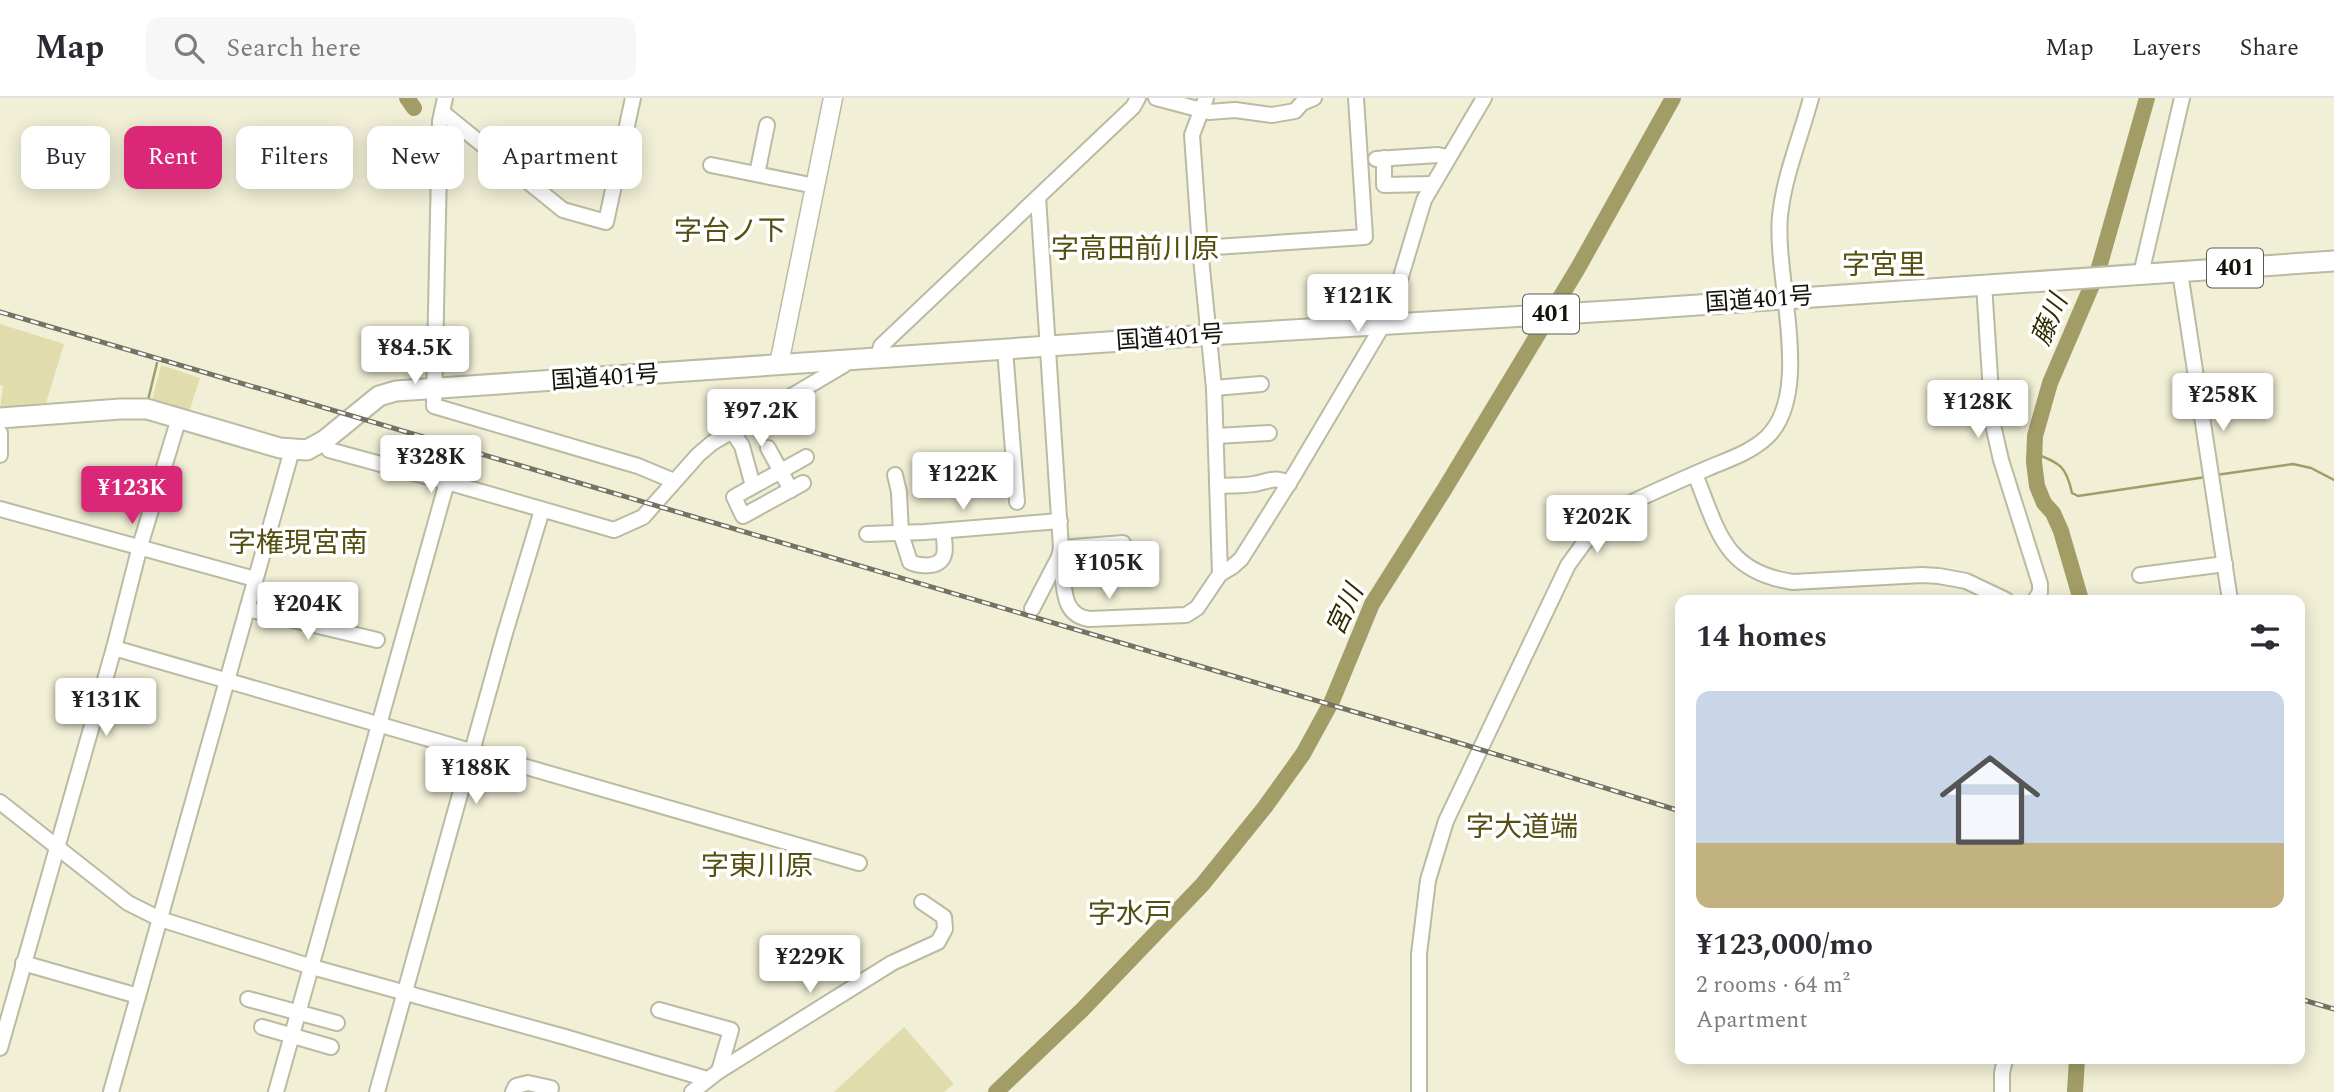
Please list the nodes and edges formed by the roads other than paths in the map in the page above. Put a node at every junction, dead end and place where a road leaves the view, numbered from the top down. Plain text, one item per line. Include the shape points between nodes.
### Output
1 (633, 98) edge
2 (833, 98) edge
3 (1138, 98) edge
4 (1156, 98) edge
5 (1356, 98) edge
6 (1484, 98) edge
7 (1811, 98) edge
8 (2182, 98) edge
9 (1306, 100) edge
10 (1202, 104) edge
11 (443, 105) edge
12 (767, 125) dead end
13 (1448, 157) junction
14 (711, 165) dead end
15 (757, 174) junction
16 (1432, 184) junction
17 (815, 186) junction
18 (1038, 197) junction
19 (1200, 247) junction
20 (2334, 261) edge
21 (2180, 272) junction
22 (2139, 274) junction
23 (1984, 284) junction
24 (1785, 298) junction
25 (1384, 324) junction
26 (1209, 335) junction
27 (1050, 346) junction
28 (1005, 349) junction
29 (878, 358) junction
30 (846, 360) junction
31 (779, 364) junction
32 (1261, 384) dead end
33 (1214, 388) junction
34 (433, 390) junction
35 (0, 418) edge
36 (179, 418) junction
37 (732, 431) junction
38 (0, 433) edge
39 (1269, 433) dead end
40 (1216, 436) junction
41 (768, 449) dead end
42 (292, 450) junction
43 (329, 450) dead end
44 (0, 455) edge
45 (806, 457) dead end
46 (780, 471) junction
47 (1695, 474) junction
48 (895, 475) dead end
49 (674, 481) junction
50 (447, 482) junction
51 (1289, 484) junction
52 (753, 486) junction
53 (1218, 486) junction
54 (1017, 502) dead end
55 (0, 509) edge
56 (542, 510) junction
57 (1060, 521) junction
58 (943, 531) junction
59 (867, 534) dead end
60 (901, 534) junction
61 (1123, 542) dead end
62 (140, 546) junction
63 (1060, 552) junction
64 (2225, 564) junction
65 (1220, 574) junction
66 (2140, 575) dead end
67 (255, 579) junction
68 (1997, 595) edge
69 (2038, 595) edge
70 (2229, 595) edge
71 (247, 609) junction
72 (1032, 609) dead end
73 (377, 640) dead end
74 (114, 648) junction
75 (227, 680) junction
76 (381, 723) junction
77 (474, 750) junction
78 (0, 802) edge
79 (56, 846) junction
80 (859, 863) dead end
81 (922, 902) dead end
82 (160, 919) junction
83 (23, 964) junction
84 (312, 967) junction
85 (405, 993) junction
86 (138, 996) junction
87 (248, 999) dead end
88 (659, 1010) dead end
89 (299, 1013) junction
90 (337, 1023) dead end
91 (262, 1027) dead end
92 (292, 1036) junction
93 (331, 1047) dead end
94 (0, 1048) edge
95 (2004, 1064) edge
96 (713, 1075) junction
97 (111, 1092) edge
98 (276, 1092) edge
99 (377, 1092) edge
100 (513, 1092) edge
101 (550, 1092) edge
102 (692, 1092) edge
103 (1419, 1092) edge
104 (2002, 1092) edge

1 - 11 street via 606,222 563,210
2 - 17 main road
3 - 18 street
4 - 10 street
5 - 19 street via 1366,237
6 - 13 street
7 - 24 street via 1780,215
8 - 22 street
9 - 10 street via 1295,111 1279,115
10 - 19 street via 1192,135
11 - 34 street
12 - 15 street
13 - 16 street
13 - 16 street via 1380,159 1384,185
14 - 15 street
15 - 17 street
16 - 25 street
17 - 31 main road
18 - 27 street
18 - 29 street via 881,346
19 - 26 street
20 - 21 highway, 401
21 - 22 highway, 401
21 - 64 street
22 - 23 highway, 国道401号 / 401
23 - 24 highway, 国道401号 / 401
23 - 69 street via 1993,425 2040,584
24 - 25 highway, 国道401号 / 401
24 - 47 street via 1790,377 1782,418 1756,446
25 - 26 highway, 国道401号 / 401
25 - 51 street
26 - 27 highway, 国道401号 / 401
26 - 33 street
27 - 28 highway, 国道401号 / 401
27 - 57 street
28 - 29 highway, 国道401号 / 401
28 - 54 street
29 - 30 highway, 国道401号 / 401
30 - 31 highway, 国道401号 / 401
30 - 37 street
31 - 34 highway, 国道401号 / 401
32 - 33 street
33 - 40 street
34 - 42 highway, 国道401号 / 401 via 386,393 325,440 307,450
34 - 49 street via 432,403 438,408 638,466
35 - 36 highway via 120,409
36 - 42 highway
36 - 62 street
37 - 49 street via 698,455
37 - 52 street via 742,446
38 - 44 street
39 - 40 street
40 - 53 street
41 - 46 street
42 - 67 street
43 - 50 street
45 - 46 street
46 - 52 street
46 - 52 street via 797,486 743,516 734,496
47 - 68 street via 1723,542 1746,567 1760,574 1793,582 1922,575 1954,578
47 - 103 street via 1624,506 1576,554 1446,821 1428,880 1419,954
48 - 60 street
49 - 56 street via 643,517 614,530
50 - 56 street
50 - 76 street
51 - 53 street via 1268,479
51 - 65 street via 1241,559
53 - 65 street
55 - 62 street
56 - 77 street
57 - 58 street
57 - 63 street
58 - 60 street
58 - 60 street via 943,559 929,565 910,562
59 - 60 street
61 - 63 street
62 - 67 street
62 - 74 street
63 - 65 street via 1065,600 1077,615 1089,619 1186,615 1197,608
63 - 72 street
64 - 66 street
64 - 70 street
67 - 71 street
71 - 73 street
71 - 75 street
74 - 75 street
74 - 79 street
75 - 76 street
75 - 82 street
76 - 77 street
76 - 84 street
77 - 80 street
77 - 85 street
78 - 79 street
79 - 82 street via 128,903
79 - 83 street
81 - 96 street via 944,917 945,929 938,942 892,964
82 - 84 street
82 - 86 street
83 - 86 street
83 - 94 street
84 - 85 street
84 - 89 street
85 - 96 street
85 - 99 street
86 - 97 street
87 - 89 street
88 - 96 street via 731,1030
89 - 90 street
89 - 92 street
91 - 92 street
92 - 93 street
92 - 98 street
95 - 104 street
96 - 102 street
100 - 101 street via 516,1086 528,1083 551,1088

